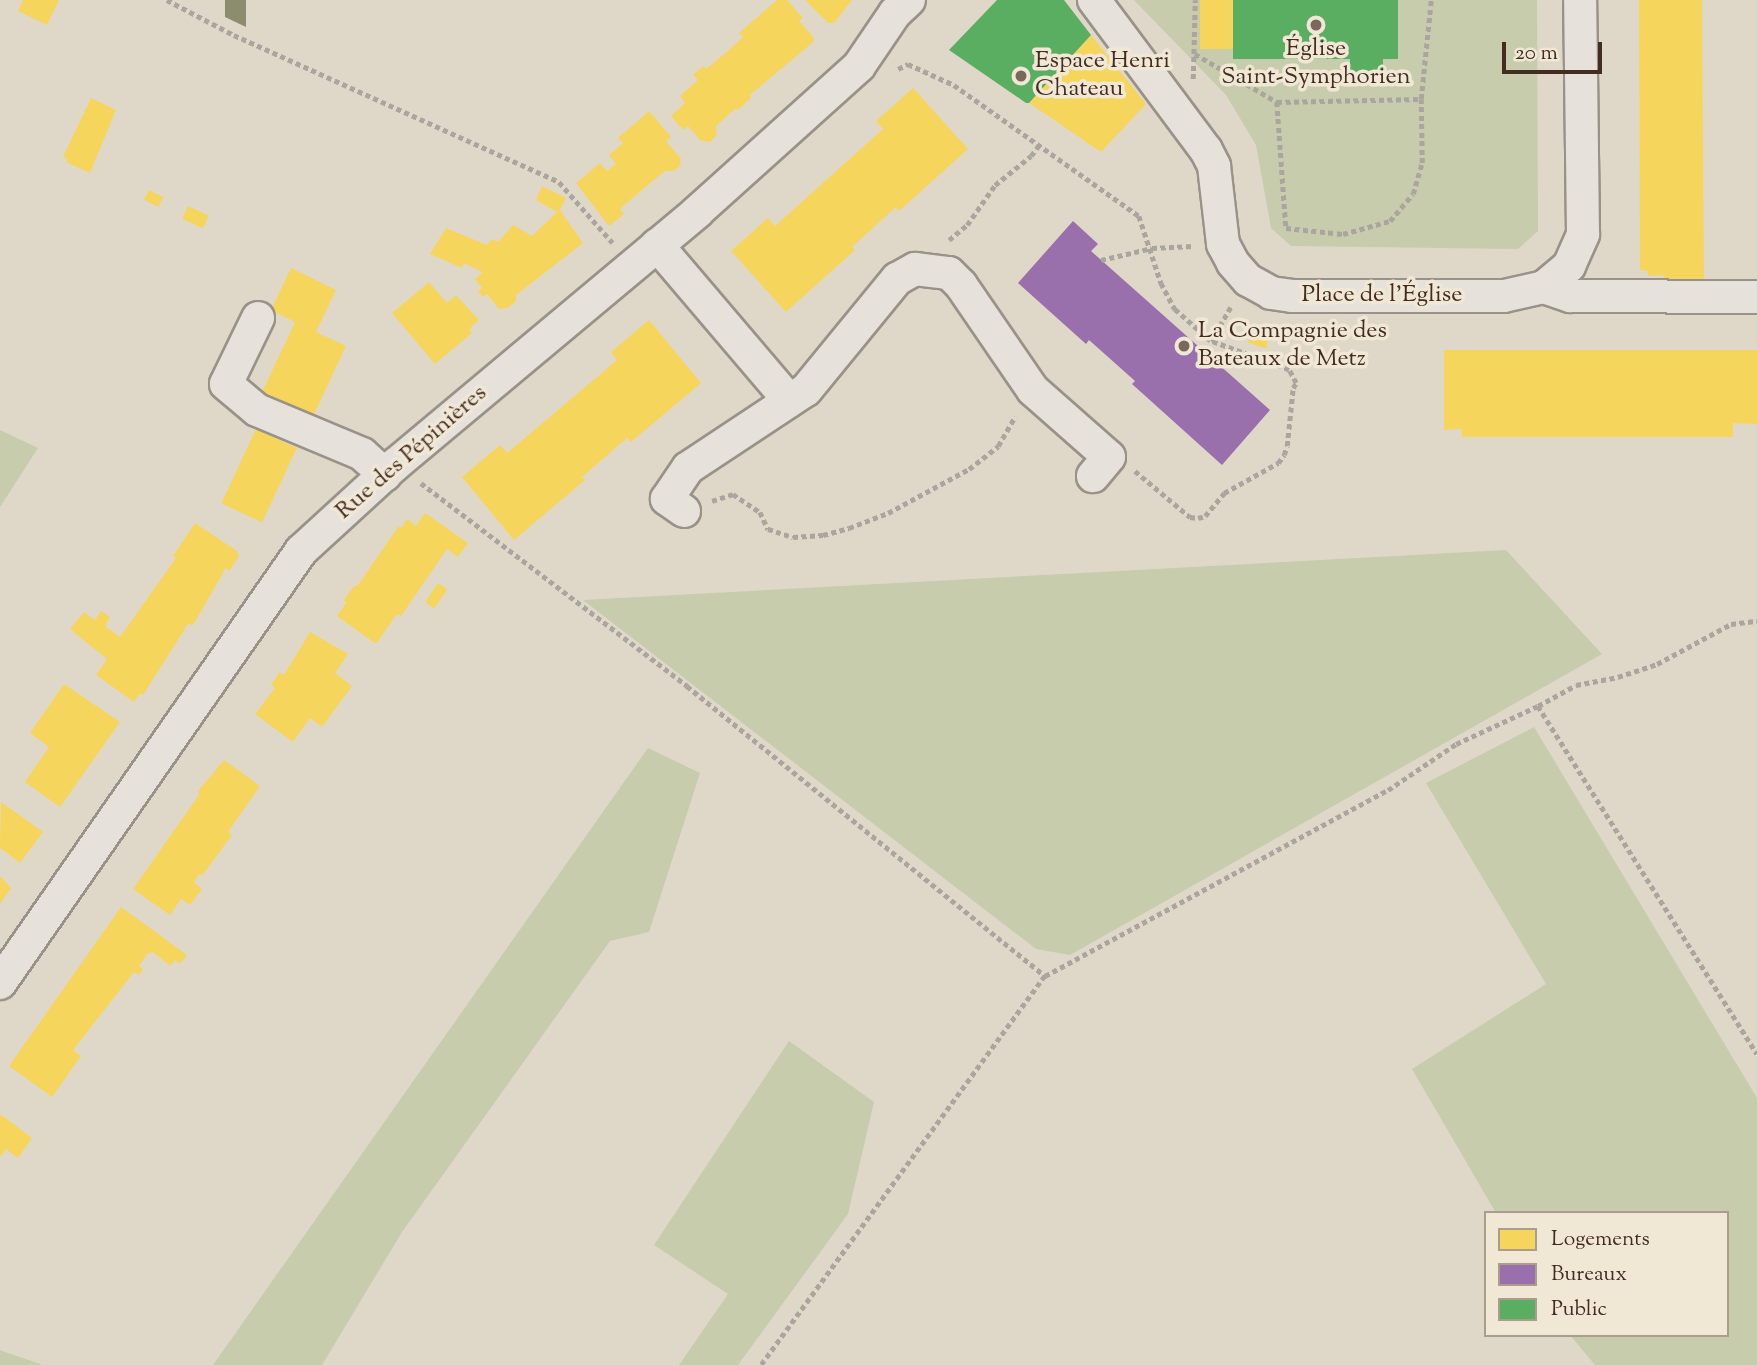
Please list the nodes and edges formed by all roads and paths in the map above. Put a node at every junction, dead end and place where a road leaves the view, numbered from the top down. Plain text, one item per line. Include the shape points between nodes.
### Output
1 (167, 0) edge
2 (909, 0) edge
3 (1094, 0) edge
4 (1195, 0) edge
5 (1431, 0) edge
6 (1580, 0) edge
7 (1195, 54) junction
8 (890, 78) dead end
9 (1168, 99) junction
10 (1421, 99) junction
11 (1276, 102) junction
12 (1039, 145) junction
13 (657, 244) junction
14 (1223, 244) junction
15 (1152, 248) junction
16 (1101, 260) dead end
17 (632, 265) junction
18 (933, 269) junction
19 (1248, 280) junction
20 (1544, 287) junction
21 (1757, 297) edge
22 (258, 318) dead end
23 (1211, 341) junction
24 (1033, 390) junction
25 (789, 400) junction
26 (1101, 466) joint
27 (390, 470) junction
28 (684, 511) joint
29 (1757, 621) edge
30 (1538, 706) junction
31 (1045, 975) junction
32 (0, 983) edge
33 (1757, 1054) edge
34 (761, 1365) edge

1 - 17 path via 234,35 559,181
2 - 13 street, Rue des Pépinières via 859,66
3 - 9 street, Place de l'Église
4 - 7 path
5 - 10 path
6 - 20 street, Place de l'Église via 1583,234 1569,266
7 - 9 path via 1195,77
7 - 11 path
8 - 12 path via 908,64 954,85
9 - 14 street, Place de l'Église via 1214,166
10 - 11 path
10 - 11 path via 1422,163 1413,194 1390,221 1343,234 1286,228
12 - 15 path via 1139,216
12 - 18 path via 995,185 967,225 936,249
13 - 17 street, Rue des Pépinières
13 - 25 street
14 - 15 path
14 - 19 street, Place de l'Église
15 - 16 path
15 - 23 path via 1161,283 1175,309
17 - 27 street, Rue des Pépinières
18 - 24 street via 949,273 961,285
18 - 25 street via 915,269 897,279 806,390
19 - 20 street, Place de l'Église via 1271,293 1292,296 1504,296
19 - 23 path
20 - 21 street via 1570,296
22 - 27 street via 226,384 257,410
23 - 26 path via 1289,370 1296,383 1284,456 1278,463 1224,493 1198,519 1137,472
24 - 26 street
24 - 28 path via 1019,406 1005,438 969,469 888,513 849,528 823,535 775,533 760,512 733,494
25 - 28 street via 688,468 667,499
27 - 31 path via 687,686
27 - 32 street, Rue des Pépinières via 302,551
29 - 30 path via 1731,624 1657,664 1576,685
30 - 31 path via 1456,744 1388,790
30 - 33 path
31 - 34 path

